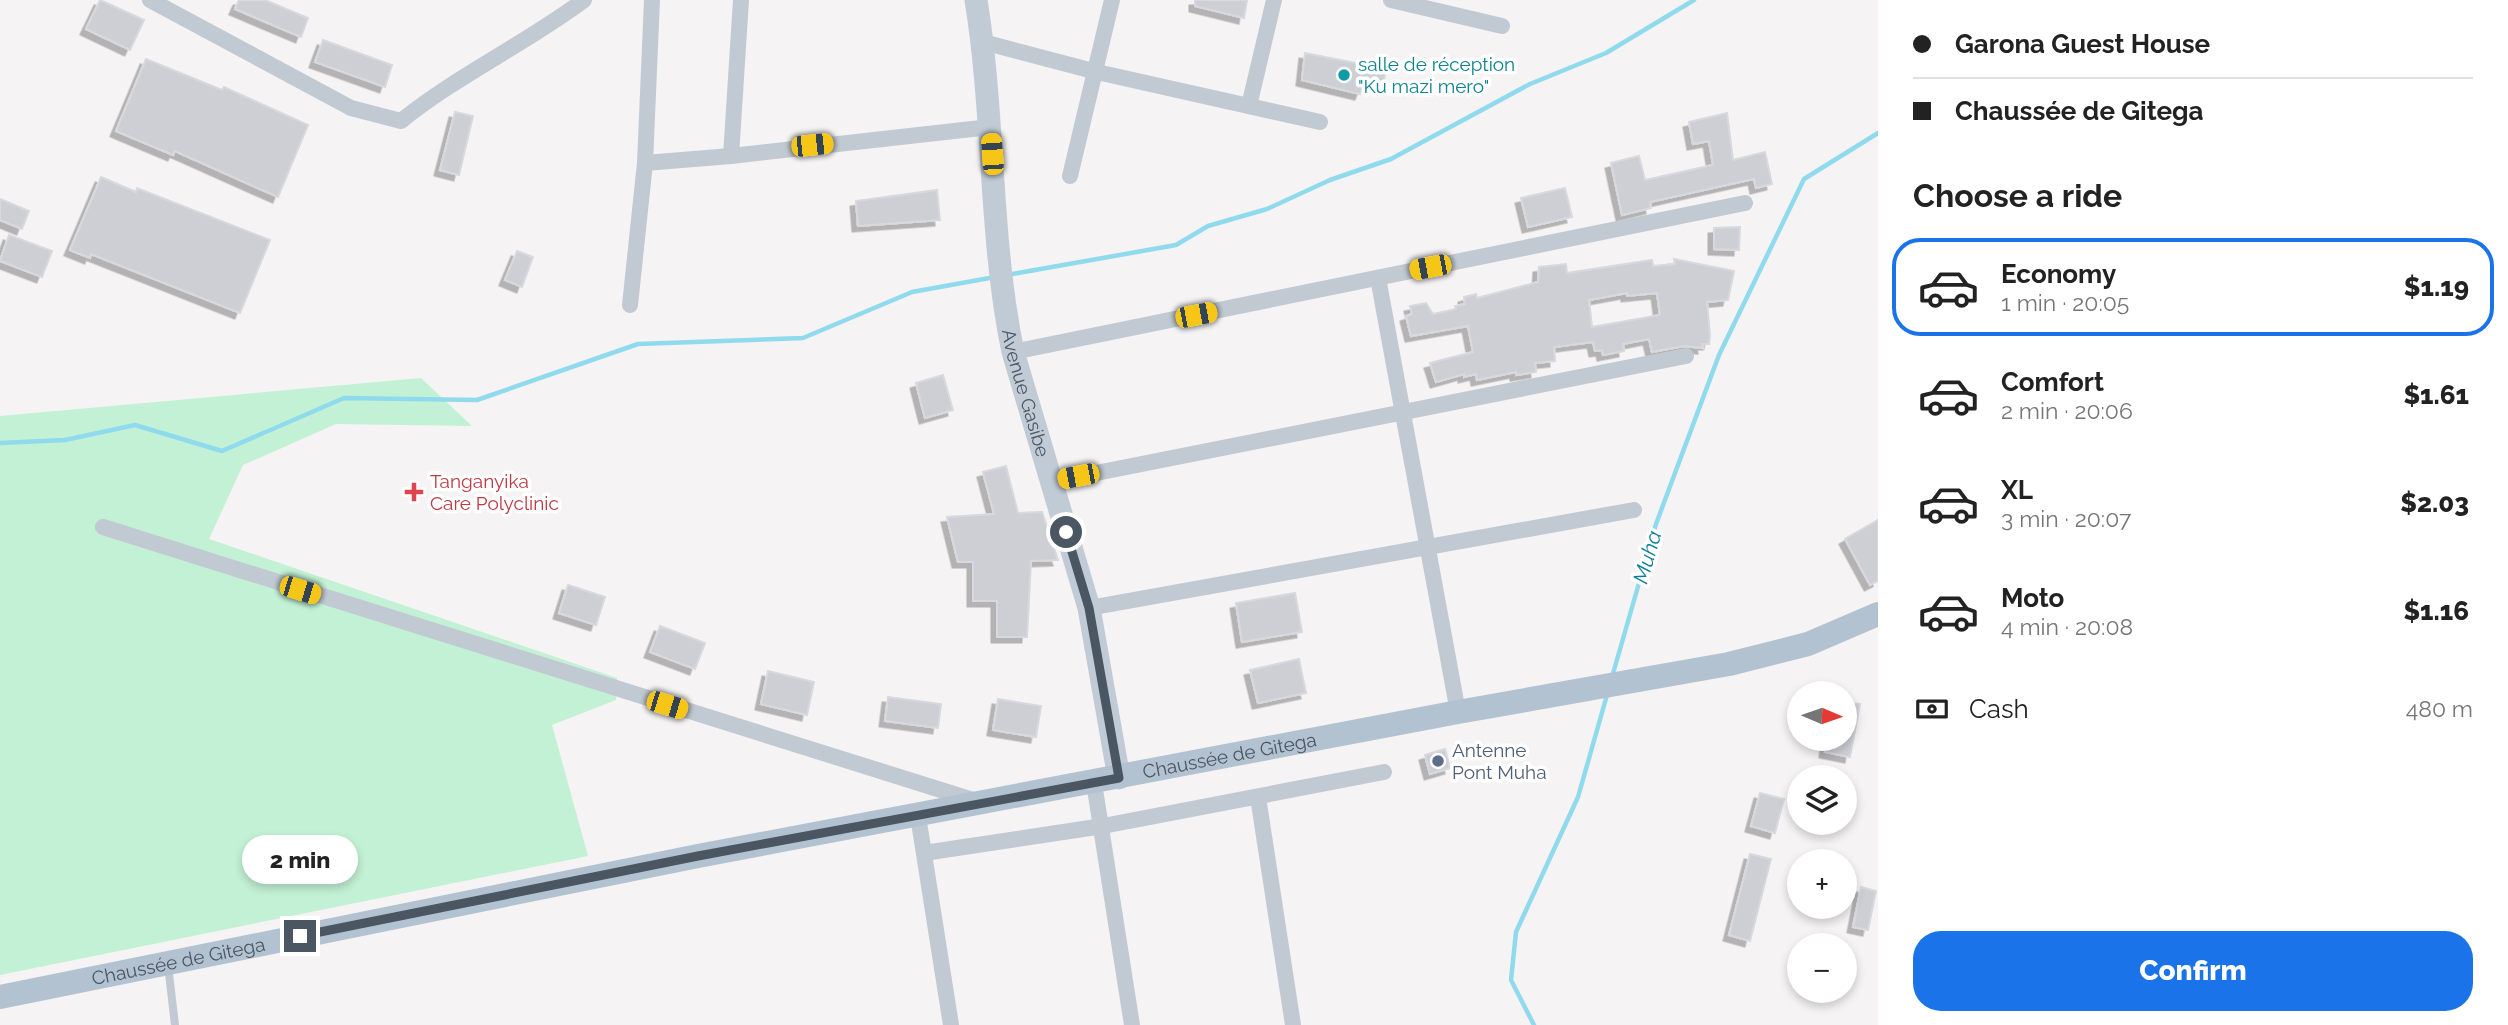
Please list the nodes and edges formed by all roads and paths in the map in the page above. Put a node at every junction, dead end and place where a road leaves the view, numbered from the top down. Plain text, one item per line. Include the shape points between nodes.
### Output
1 (150, 0) edge
2 (584, 0) edge
3 (652, 0) edge
4 (741, 0) edge
5 (976, 0) edge
6 (1112, 0) edge
7 (1274, 0) edge
8 (1391, 0) edge
9 (1503, 26) dead end
10 (982, 42) junction
11 (1097, 72) junction
12 (1249, 106) junction
13 (1320, 122) dead end
14 (990, 127) junction
15 (731, 156) junction
16 (645, 163) junction
17 (1070, 176) dead end
18 (1745, 203) dead end
19 (1378, 278) junction
20 (630, 305) dead end
21 (1013, 352) junction
22 (1686, 356) dead end
23 (1403, 411) junction
24 (1051, 482) junction
25 (1634, 510) dead end
26 (103, 527) dead end
27 (1427, 548) junction
28 (1089, 608) junction
29 (1878, 614) edge
30 (1458, 712) junction
31 (1384, 772) dead end
32 (1119, 778) junction
33 (1094, 783) junction
34 (1258, 797) junction
35 (981, 803) junction
36 (918, 816) junction
37 (1103, 825) junction
38 (924, 853) junction
39 (168, 963) junction
40 (0, 997) edge
41 (175, 1025) edge
42 (951, 1025) edge
43 (1132, 1025) edge
44 (1293, 1025) edge

1 - 2 street via 351,108 401,121 429,98
3 - 16 street
4 - 15 street
5 - 10 street, Avenue Gasibe
6 - 11 street
7 - 12 street
8 - 9 street
10 - 11 street
10 - 14 street, Avenue Gasibe
11 - 12 street
11 - 17 street
12 - 13 street
14 - 15 street
14 - 21 street, Avenue Gasibe via 999,277
15 - 16 street
16 - 20 street
18 - 19 street
19 - 21 street
19 - 23 street
21 - 24 street, Avenue Gasibe
22 - 23 street
23 - 24 street
23 - 27 street
24 - 28 street, Avenue Gasibe
25 - 27 street
26 - 35 street
27 - 28 street
27 - 30 street
28 - 32 street, Avenue Gasibe
29 - 30 main road, Chaussée de Gitega via 1808,644 1693,671
30 - 32 main road, Chaussée de Gitega
31 - 34 street
32 - 33 main road, Chaussée de Gitega
33 - 35 main road, Chaussée de Gitega
33 - 37 street
34 - 37 street
34 - 44 street
35 - 36 main road, Chaussée de Gitega
36 - 38 street
36 - 39 main road, Chaussée de Gitega
37 - 38 street
37 - 43 street
38 - 42 street
39 - 40 main road, Chaussée de Gitega
39 - 41 lane

